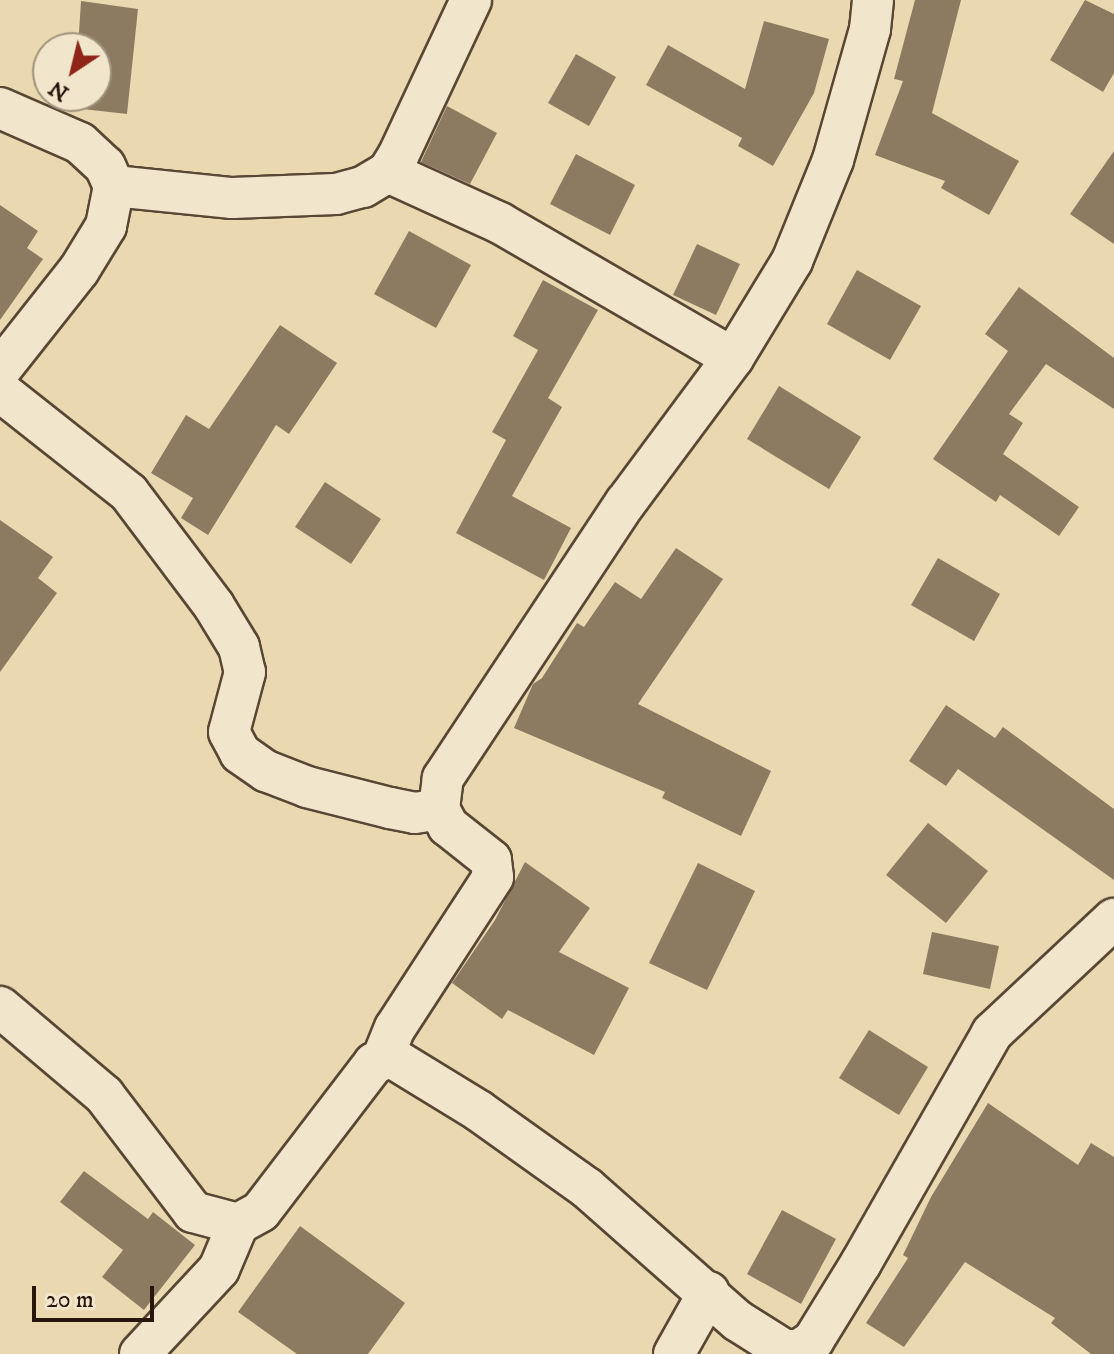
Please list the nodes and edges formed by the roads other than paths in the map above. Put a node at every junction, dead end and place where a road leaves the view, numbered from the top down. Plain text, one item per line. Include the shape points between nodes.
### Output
1 (471, 0) edge
2 (873, 0) edge
3 (0, 108) edge
4 (388, 172) junction
5 (114, 186) junction
6 (733, 358) junction
7 (0, 370) edge
8 (0, 391) edge
9 (439, 809) junction
10 (1114, 919) edge
11 (0, 1007) edge
12 (383, 1057) junction
13 (238, 1224) junction
14 (709, 1292) junction
15 (811, 1350) edge
16 (140, 1354) edge
17 (674, 1354) edge

1 - 4 street
2 - 6 street via 870,29 833,160 792,261
3 - 5 street via 80,143 105,166
4 - 5 street via 363,187 336,194 232,198
4 - 6 street via 500,223
5 - 7 street via 106,226 79,270
6 - 9 street via 626,502 443,778
8 - 9 street via 129,493 214,606 239,647 245,672 229,732 240,753 266,771 307,787 415,813
9 - 12 street via 448,826 491,860 493,877 395,1028
10 - 15 street via 992,1033
11 - 13 street via 104,1095 193,1212
12 - 13 street via 277,1195
12 - 14 street via 412,1067 587,1188
13 - 16 street via 219,1269
14 - 15 street via 738,1321 784,1350
14 - 17 street

